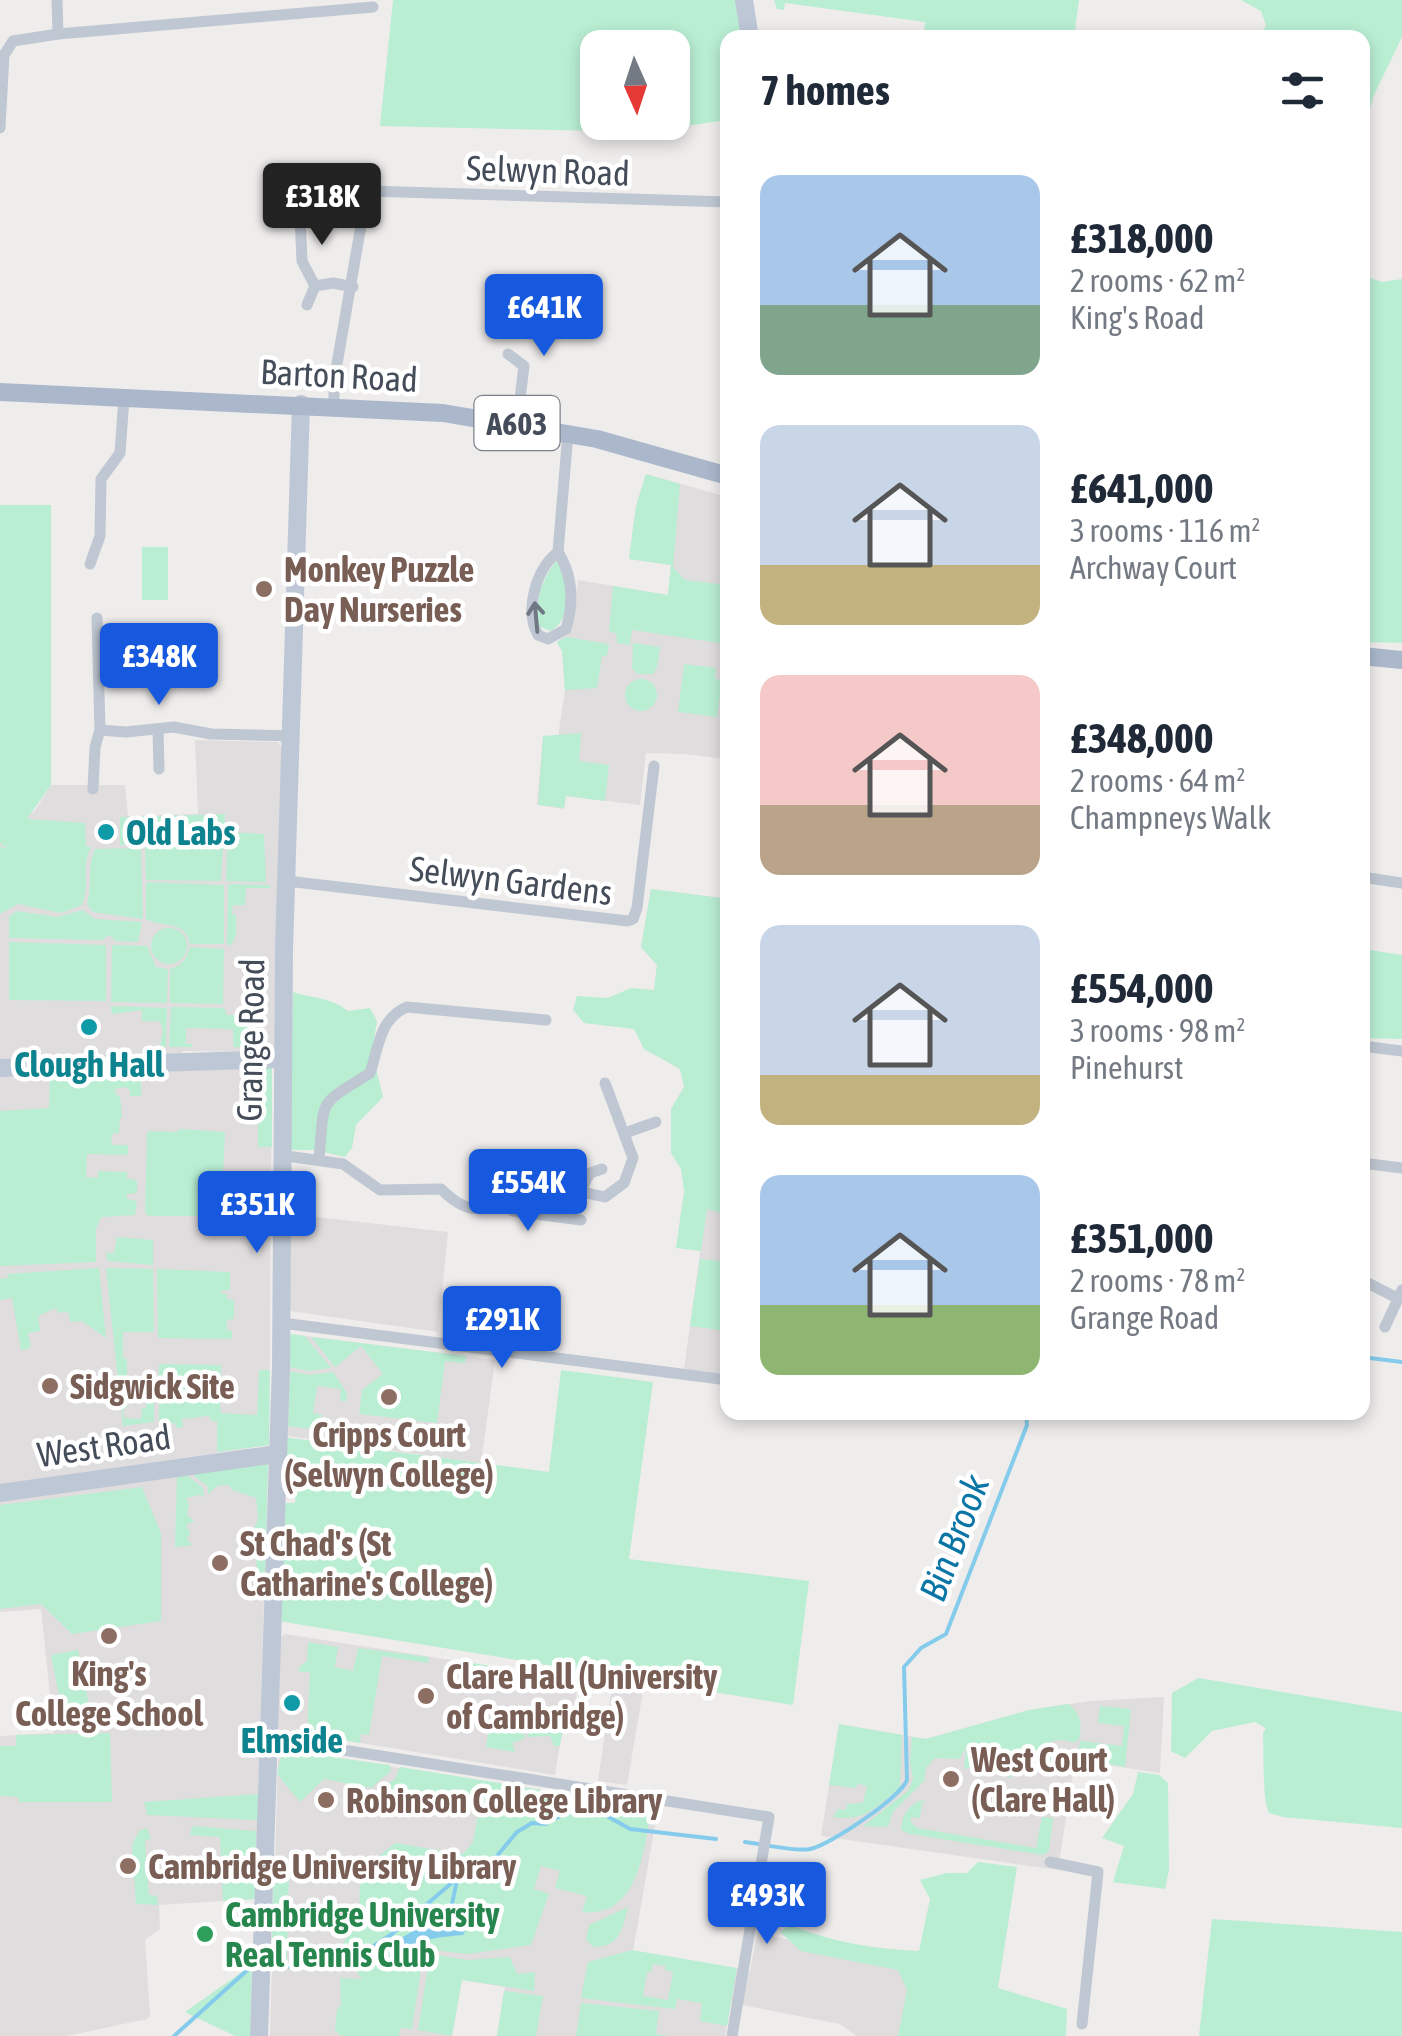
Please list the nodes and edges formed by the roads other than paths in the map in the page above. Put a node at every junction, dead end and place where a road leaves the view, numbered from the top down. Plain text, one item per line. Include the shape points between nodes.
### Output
1 (58, 0) edge
2 (744, 0) edge
3 (373, 7) dead end
4 (749, 30) edge
5 (58, 34) junction
6 (0, 128) edge
7 (720, 202) edge
8 (300, 217) dead end
9 (315, 286) junction
10 (352, 286) junction
11 (306, 305) dead end
12 (508, 354) dead end
13 (0, 392) edge
14 (124, 398) junction
15 (300, 404) junction
16 (334, 406) junction
17 (517, 423) junction
18 (568, 433) junction
19 (720, 475) edge
20 (558, 552) junction
21 (90, 564) dead end
22 (97, 618) dead end
23 (1370, 657) edge
24 (1402, 660) edge
25 (100, 730) junction
26 (158, 730) junction
27 (292, 736) junction
28 (654, 766) dead end
29 (158, 769) dead end
30 (93, 789) dead end
31 (1370, 878) edge
32 (287, 881) junction
33 (1402, 883) edge
34 (546, 1020) dead end
35 (1370, 1047) edge
36 (1402, 1051) edge
37 (282, 1060) junction
38 (0, 1068) edge
39 (605, 1083) dead end
40 (656, 1122) dead end
41 (624, 1133) junction
42 (280, 1155) junction
43 (319, 1158) junction
44 (1370, 1164) edge
45 (1402, 1168) edge
46 (602, 1170) dead end
47 (580, 1192) junction
48 (502, 1198) junction
49 (581, 1220) dead end
50 (1370, 1283) edge
51 (1400, 1294) edge
52 (282, 1323) junction
53 (1385, 1327) dead end
54 (720, 1379) edge
55 (277, 1454) junction
56 (0, 1493) edge
57 (267, 1738) junction
58 (1050, 1862) dead end
59 (1082, 2024) dead end
60 (259, 2036) edge
61 (732, 2036) edge

1 - 5 street
2 - 4 street
3 - 5 street
5 - 6 street via 13,41 4,55
7 - 10 street, Selwyn Road via 367,191
8 - 9 street via 302,261
9 - 10 street
9 - 11 street
10 - 16 street
12 - 17 street via 524,366
13 - 14 main road, Barton Road / A603
14 - 15 main road, Barton Road / A603
14 - 21 street via 121,451 102,478 100,536
15 - 16 main road, Barton Road / A603
15 - 27 street, Grange Road
16 - 17 main road, Barton Road / A603
17 - 18 main road, Barton Road / A603
18 - 19 main road, Barton Road / A603 via 656,463
18 - 20 street
20 -> 20 street via 568,568 570,615 566,630 548,640 538,635 532,614 540,572
22 - 25 street
23 - 24 main road
25 - 26 street
25 - 30 street
26 - 27 street
26 - 29 street
27 - 32 street, Grange Road
28 - 32 street, Selwyn Gardens via 637,908 628,921
31 - 33 street
32 - 37 street, Grange Road
34 - 43 street via 407,1007 394,1013 381,1032 370,1073 328,1098
35 - 36 street
37 - 38 street
37 - 42 street, Grange Road
39 - 41 street
40 - 41 street
41 - 47 street via 633,1158 624,1183 605,1196
42 - 43 street
42 - 52 street, Grange Road
43 - 48 street via 343,1164 380,1190 440,1190 463,1209
44 - 45 street
46 - 47 street via 590,1173
47 - 48 street via 535,1187
48 - 49 street via 512,1211
50 - 51 street
51 - 53 street
52 - 54 street
52 - 55 street, Grange Road
55 - 56 street, West Road
55 - 57 street, Grange Road
57 - 60 street, Grange Road
57 - 61 street via 769,1817
58 - 59 street via 1098,1872

